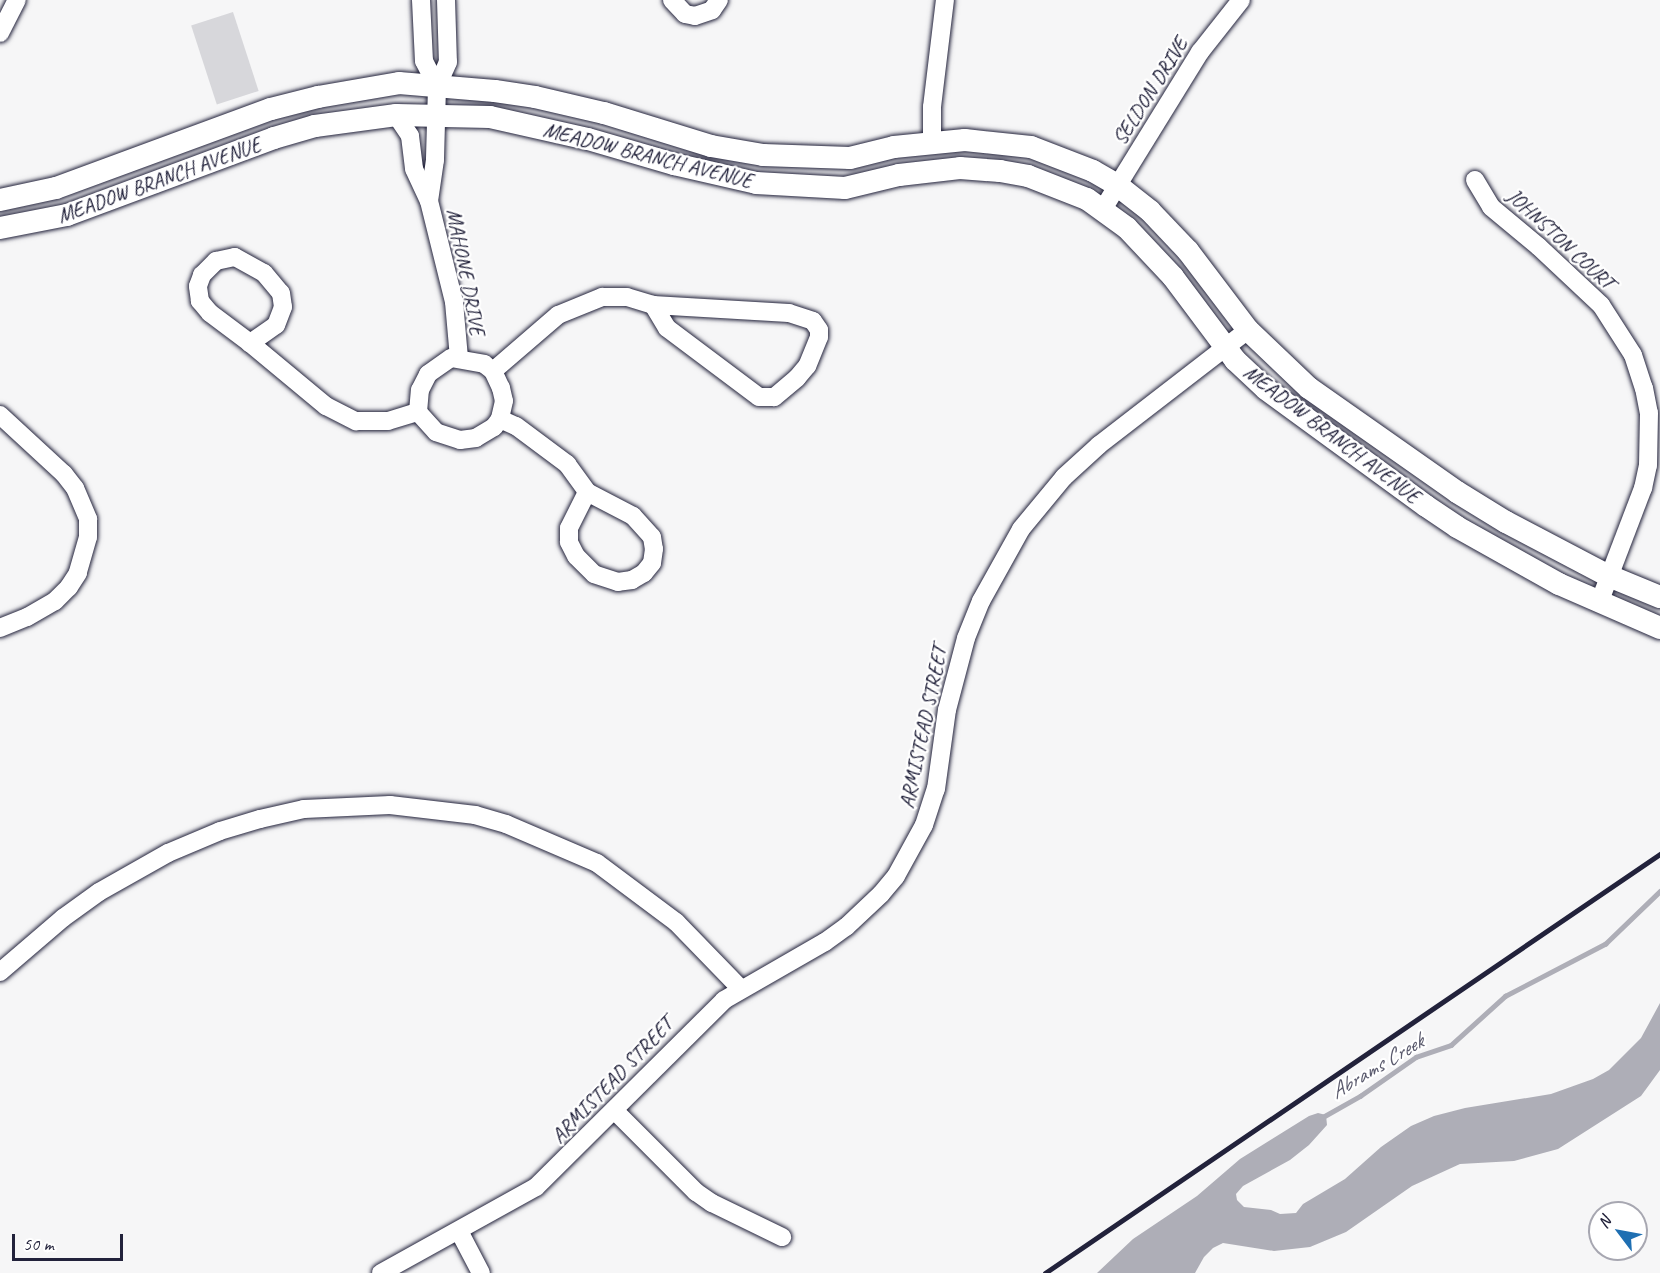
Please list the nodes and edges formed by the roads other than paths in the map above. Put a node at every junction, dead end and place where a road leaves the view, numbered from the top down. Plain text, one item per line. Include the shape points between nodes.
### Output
1 (17, 0) edge
2 (422, 0) edge
3 (446, 0) edge
4 (672, 0) edge
5 (718, 0) edge
6 (945, 0) edge
7 (1241, 0) edge
8 (0, 33) edge
9 (436, 87) junction
10 (396, 115) junction
11 (436, 116) junction
12 (932, 142) junction
13 (1475, 180) dead end
14 (1117, 186) junction
15 (0, 200) edge
16 (429, 201) junction
17 (1103, 209) junction
18 (0, 228) edge
19 (653, 305) junction
20 (1248, 330) junction
21 (249, 343) junction
22 (1226, 347) junction
23 (459, 358) junction
24 (493, 371) junction
25 (418, 412) junction
26 (0, 415) edge
27 (500, 419) junction
28 (587, 492) junction
29 (1609, 576) junction
30 (1660, 597) edge
31 (1599, 603) junction
32 (0, 628) edge
33 (1660, 628) edge
34 (0, 972) edge
35 (740, 988) junction
36 (614, 1110) junction
37 (459, 1231) junction
38 (782, 1237) dead end
39 (381, 1273) edge
40 (481, 1273) edge

1 - 8 street
2 - 9 street, MAHONE DRIVE via 424,61
3 - 9 street, MAHONE DRIVE via 448,62
4 - 5 street via 686,14 695,16 712,10
6 - 12 street via 932,107
7 - 14 street, SELDON DRIVE via 1200,52
9 - 11 street, MAHONE DRIVE
9 - 12 main road, MEADOW BRANCH AVENUE via 535,97 691,141 752,153 841,158
9 - 15 main road, MEADOW BRANCH AVENUE via 399,84 271,109 56,188
10 - 11 main road, MEADOW BRANCH AVENUE
10 - 16 street via 410,136 414,169
10 - 18 main road, MEADOW BRANCH AVENUE via 315,126 83,210
11 - 16 street, MAHONE DRIVE
11 - 17 main road, MEADOW BRANCH AVENUE via 490,117 529,124 756,183 845,188 942,169 1000,171 1057,186
12 - 14 main road, MEADOW BRANCH AVENUE via 981,141 1030,147 1080,165
13 - 29 street, JOHNSTON COURT via 1491,207 1601,305 1629,348 1644,388 1649,413 1648,465
14 - 17 street, SELDON DRIVE
14 - 20 main road, MEADOW BRANCH AVENUE via 1150,211 1177,239
16 - 23 street, MAHONE DRIVE via 454,302
17 - 22 main road, MEADOW BRANCH AVENUE via 1149,249
19 - 19 street via 789,313 813,321 819,337 807,366 797,378 774,396 759,397 667,328
19 - 24 street via 627,297 602,297 581,304 558,315
20 - 22 street, ARMISTEAD STREET
20 - 29 main road, MEADOW BRANCH AVENUE via 1310,388 1456,492
21 - 21 street via 200,301 198,286 202,275 216,261 235,257 245,261 264,273 281,293 283,307 276,325
21 - 25 street via 326,406 356,421 388,421
22 - 31 main road, MEADOW BRANCH AVENUE via 1266,389 1426,506 1505,555
22 - 35 street, ARMISTEAD STREET via 1099,445 1064,477 1021,529 981,601 966,638 950,698 936,789 924,825 896,876 846,927 806,954
23 - 24 street, MAHONE DRIVE via 484,364
23 - 25 street, MAHONE DRIVE via 451,358 428,374 420,390
24 - 27 street via 504,401
25 - 27 street via 436,432 460,440 486,433
26 - 32 street via 75,488 88,519 88,537 78,573 69,587 55,601
27 - 28 street via 516,426 567,464
28 - 28 street via 569,528 569,542 576,556 594,574 618,582 644,573 652,563 652,537 633,516
29 - 30 main road, MEADOW BRANCH AVENUE
29 - 31 street, JOHNSTON COURT
31 - 33 main road, MEADOW BRANCH AVENUE
34 - 35 street via 72,911 168,853 220,831 304,809 390,805 485,818 563,846 597,863 676,922
35 - 36 street, ARMISTEAD STREET
36 - 37 street, ARMISTEAD STREET via 536,1187
36 - 38 street via 696,1192
37 - 39 street, ARMISTEAD STREET
37 - 40 street

